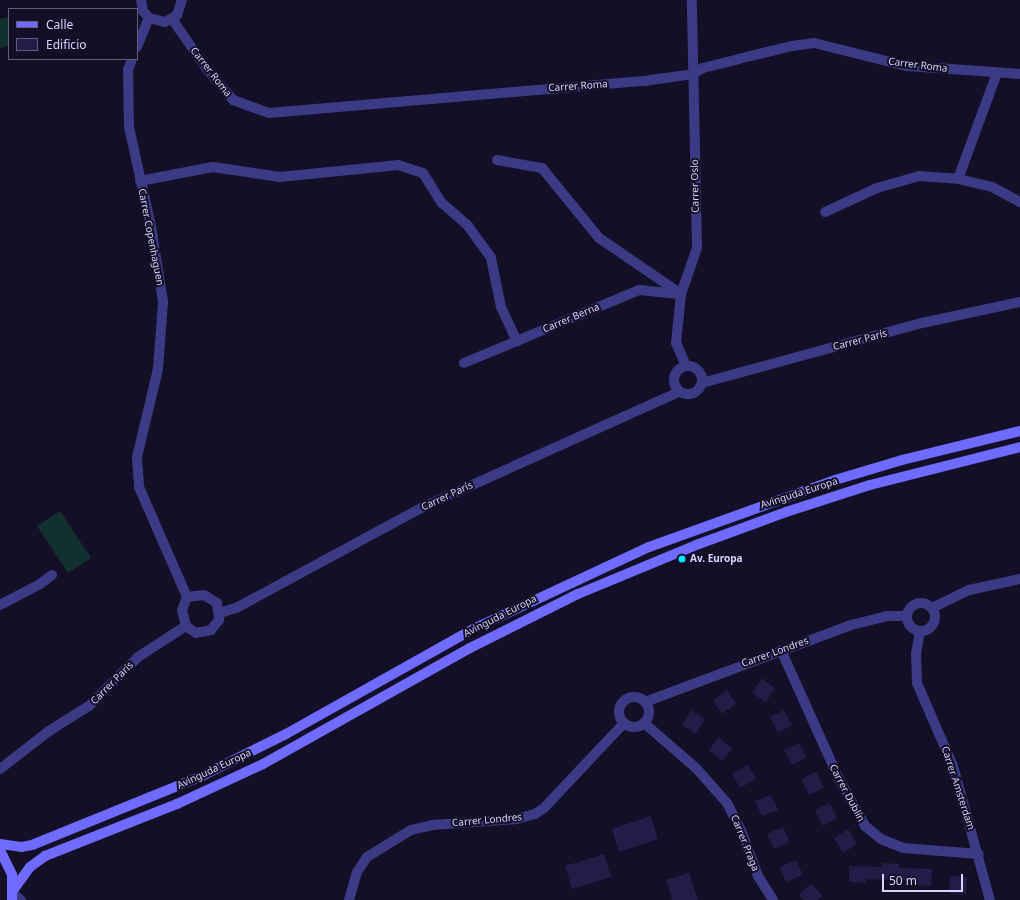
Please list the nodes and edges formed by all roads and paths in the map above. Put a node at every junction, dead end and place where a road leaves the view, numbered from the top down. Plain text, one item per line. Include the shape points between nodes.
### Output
1 (141, 0) edge
2 (182, 0) edge
3 (692, 0) edge
4 (149, 18) junction
5 (172, 19) junction
6 (138, 45) edge
7 (132, 60) edge
8 (997, 73) junction
9 (693, 74) junction
10 (1020, 74) edge
11 (497, 160) dead end
12 (958, 179) junction
13 (140, 181) junction
14 (1020, 202) edge
15 (825, 212) dead end
16 (681, 294) junction
17 (1020, 302) edge
18 (517, 341) junction
19 (464, 363) dead end
20 (686, 366) junction
21 (702, 383) junction
22 (679, 392) junction
23 (1020, 431) edge
24 (1020, 447) edge
25 (52, 575) dead end
26 (1020, 579) edge
27 (187, 597) junction
28 (0, 605) edge
29 (932, 608) junction
30 (220, 613) junction
31 (907, 616) junction
32 (496, 618) junction
33 (186, 626) junction
34 (504, 631) junction
35 (920, 631) junction
36 (781, 650) junction
37 (646, 702) junction
38 (624, 723) junction
39 (644, 723) junction
40 (0, 769) edge
41 (0, 844) edge
42 (0, 850) edge
43 (979, 854) junction
44 (15, 896) edge
45 (349, 900) edge
46 (773, 900) edge
47 (990, 900) edge

1 - 4 street via 143,11
2 - 5 street via 182,7
3 - 9 street, Carrer Oslo
4 - 5 street via 155,21
4 - 6 street
5 - 9 street, Carrer Roma via 206,68 233,100 269,113 644,81
7 - 13 street, Carrer Copenhaguen via 128,70 129,127
8 - 9 street, Carrer Roma via 899,64 814,43 738,59
8 - 10 street, Carrer Roma
8 - 12 street
9 - 16 street, Carrer Oslo via 697,248
11 - 16 street via 542,168 599,238
12 - 14 street via 992,187
12 - 15 street via 919,176 877,188
13 - 18 street via 213,167 280,176 398,165 423,173 442,203 468,226 492,258 501,307
13 - 27 street, Carrer Copenhaguen via 160,275 163,302 158,369 137,457 139,487
16 - 18 street, Carrer Berna via 639,290
16 - 20 street, Carrer Oslo via 676,343
17 - 21 street, Carrer París via 922,323
18 - 19 street, Carrer Berna
20 - 21 street via 698,371
20 - 22 street via 675,374 674,384
21 - 22 street via 693,394
22 - 30 street, Carrer París via 423,507 238,607
23 - 32 main road, Avinguda Europa via 902,460 769,502 649,547
24 - 34 main road, Avinguda Europa via 883,481 786,512 655,561 578,594
25 - 28 street
26 - 29 street via 969,590
27 - 30 street via 204,595 212,598
27 - 33 street via 182,610
29 - 31 street via 924,603 915,604
29 - 35 street via 935,612 935,622 929,629
30 - 33 street via 216,626 211,630 196,632
31 - 35 street via 912,628
31 - 36 street, Carrer Londres via 869,620
32 - 34 main road
32 - 41 main road, Avinguda Europa via 286,734 202,776 32,845 21,847
33 - 40 street, Carrer París via 138,657 89,706 49,730
34 - 44 main road, Avinguda Europa via 274,759 177,804 45,856 30,868
35 - 43 street, Carrer Amsterdam via 916,658 918,687 946,748
36 - 37 street, Carrer Londres
36 - 43 street, Carrer Dublín via 838,777 865,826 881,839 903,848
37 - 38 street via 632,697 624,702 620,711
37 - 39 street via 649,711
38 - 39 street via 634,727
38 - 45 street, Carrer Londres via 544,808 535,814 517,819 432,825 411,830 367,857 357,872
39 - 46 street, Carrer Praga via 696,768 726,803 741,830 758,876
42 - 44 main road via 8,862
43 - 47 street, Carrer Amsterdam

